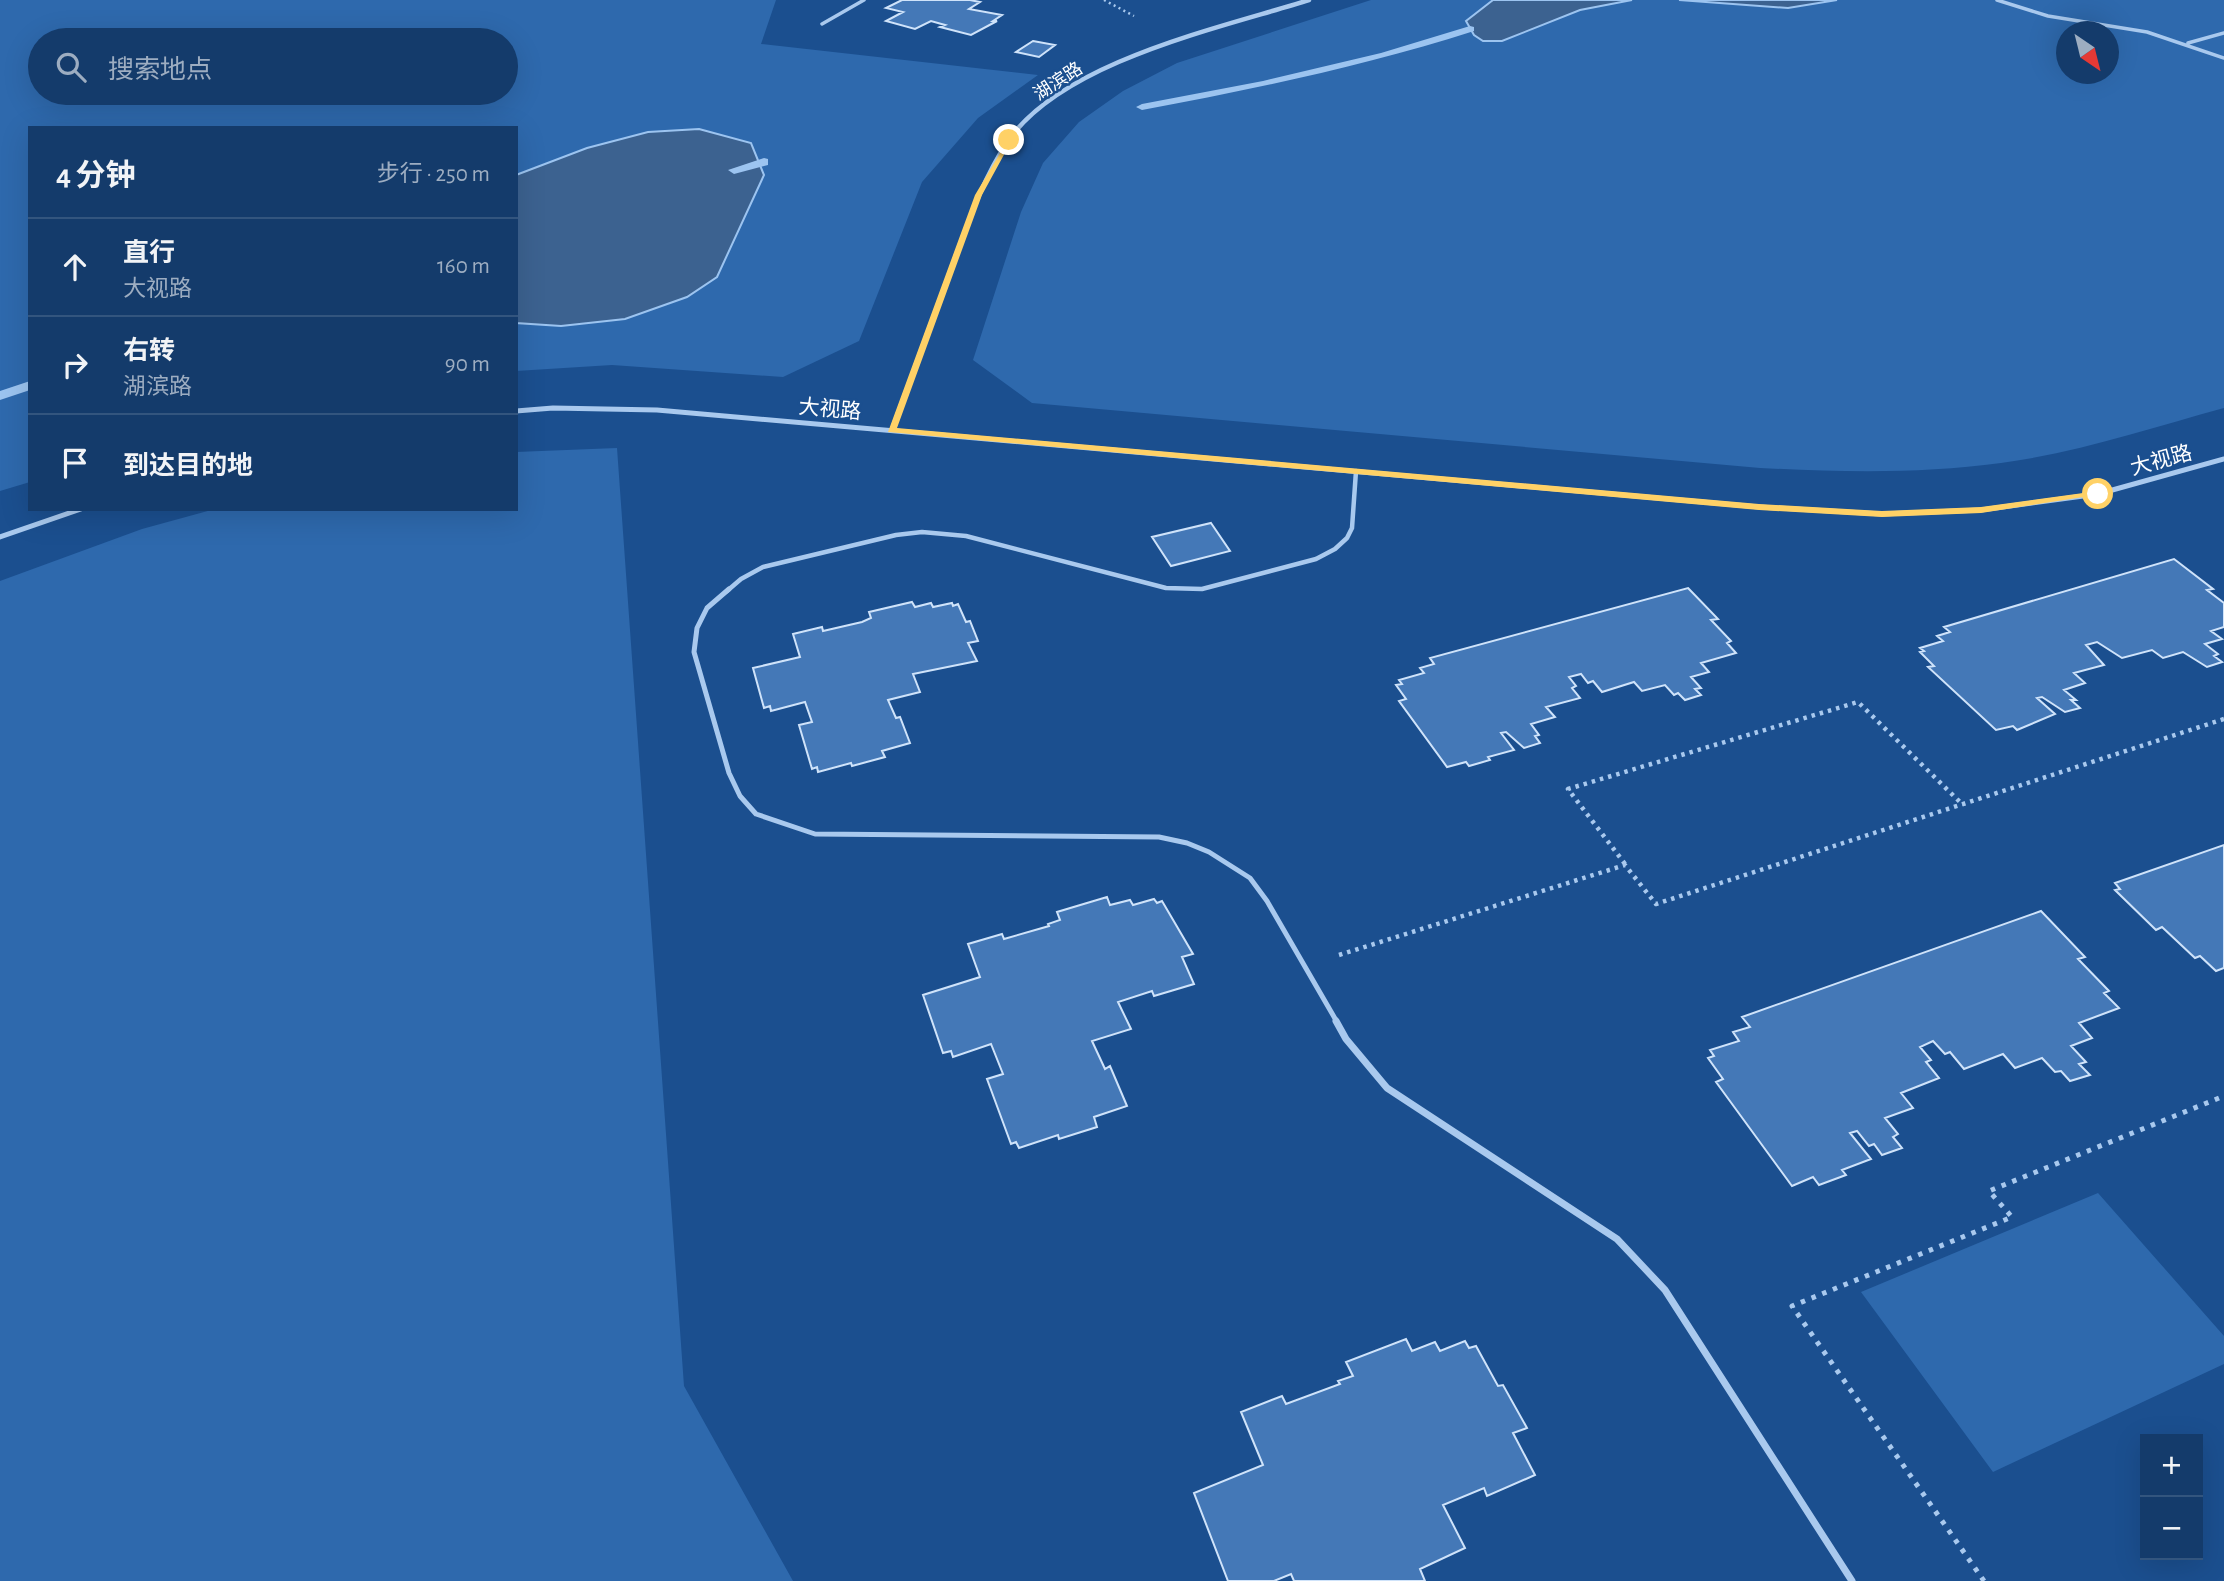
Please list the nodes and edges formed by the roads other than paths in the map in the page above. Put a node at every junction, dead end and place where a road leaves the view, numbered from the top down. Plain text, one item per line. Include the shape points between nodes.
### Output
1 (864, 0) edge
2 (1309, 0) edge
3 (1997, 0) edge
4 (822, 24) dead end
5 (2224, 33) edge
6 (2188, 43) junction
7 (2224, 58) edge
8 (518, 411) edge
9 (892, 430) junction
10 (2224, 460) edge
11 (1356, 471) junction
12 (75, 511) edge
13 (0, 537) edge
14 (1852, 1581) edge

1 - 4 lane
2 - 9 street, 湖滨路 via 1136,54 1060,93 1029,117 1009,140 978,195
3 - 6 lane via 2020,10
5 - 6 lane
6 - 7 lane
8 - 9 street, 大视路 via 657,410
9 - 11 street, 大视路
10 - 11 street, 大视路 via 2098,494 1981,510 1882,514
11 - 14 lane via 1352,528 1335,549 1316,559 1202,589 1166,588 966,536 922,532 764,567 741,579 707,608 697,628 694,652 729,774 756,814 815,834 1159,837 1187,843 1250,878 1346,1039 1387,1088 1617,1239 1665,1290
12 - 13 street

